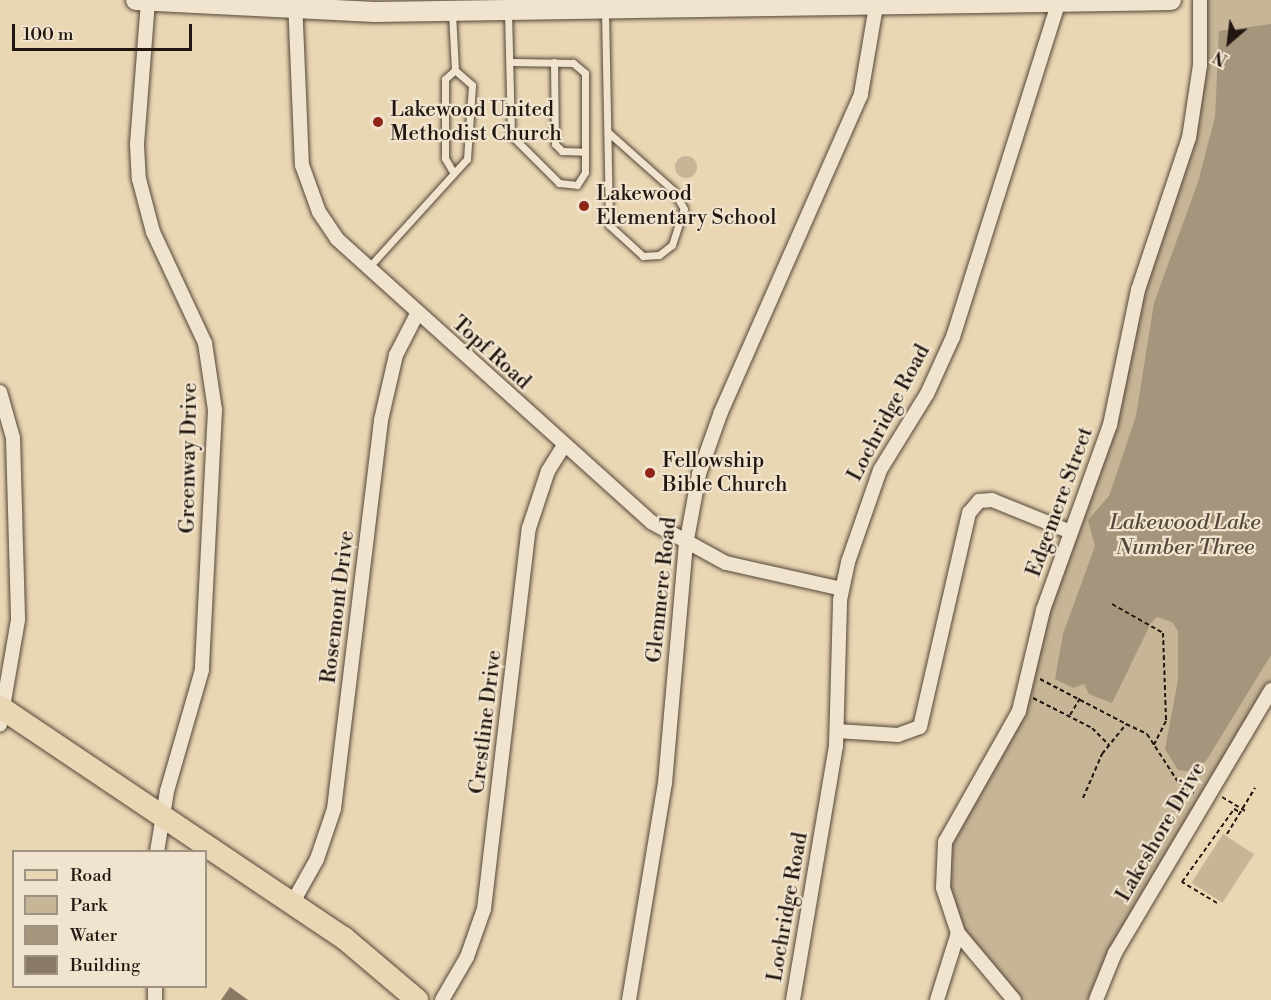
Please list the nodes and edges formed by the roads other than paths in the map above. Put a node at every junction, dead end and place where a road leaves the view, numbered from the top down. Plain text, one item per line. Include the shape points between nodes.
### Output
1 (142, 0) edge
2 (1171, 0) edge
3 (1200, 0) edge
4 (1059, 1) edge
5 (877, 3) edge
6 (689, 4) edge
7 (295, 5) edge
8 (507, 5) edge
9 (605, 8) junction
10 (452, 10) junction
11 (510, 62) junction
12 (554, 62) junction
13 (455, 70) junction
14 (609, 133) junction
15 (585, 152) junction
16 (453, 172) junction
17 (367, 269) junction
18 (417, 314) junction
19 (0, 392) edge
20 (563, 447) junction
21 (1071, 532) junction
22 (686, 545) junction
23 (842, 589) junction
24 (1271, 690) edge
25 (1, 713) edge
26 (837, 731) junction
27 (163, 815) junction
28 (157, 850) edge
29 (293, 902) junction
30 (958, 933) junction
31 (417, 1000) edge
32 (442, 1000) edge
33 (629, 1000) edge
34 (793, 1000) edge
35 (937, 1000) edge
36 (1014, 1000) edge
37 (1096, 1000) edge

1 - 7 street
1 - 27 street, Greenway Drive via 139,179 153,232 205,343 215,410 202,670
2 - 4 street
3 - 21 street, Edgemere Street via 1200,65 1189,138 1133,309 1110,425
4 - 5 street
4 - 23 street, Lochridge Road via 953,337 868,497
5 - 6 street
5 - 22 street, Glenmere Road via 861,94 721,412 699,474
6 - 9 street
7 - 10 street
7 - 17 street, Topf Road via 298,141 309,188 337,239
8 - 9 street
8 - 10 street
8 - 11 lane
9 - 14 lane
10 - 13 lane
11 - 12 lane
11 - 15 lane via 511,135 517,144 559,183 571,186 583,180
12 - 15 lane via 573,63 585,73
12 - 15 lane via 555,144 562,151
13 - 16 lane via 445,79 445,158
13 - 16 lane via 472,85 467,159
14 - 14 lane via 609,225 644,256 658,255 672,245 684,209 673,190
16 - 17 lane
17 - 18 street, Topf Road
18 - 20 street, Topf Road
18 - 29 street, Rosemont Drive via 396,355 381,420 334,808 316,859
19 - 25 street via 15,453 18,620
20 - 22 street, Topf Road via 626,503
20 - 32 street, Crestline Drive via 548,471 530,528 484,909 468,957
21 - 26 street via 992,500 979,501 969,513 920,727 898,735
21 - 30 street, Edgemere Street via 1043,610 1025,695 945,842 943,888
22 - 23 street, Topf Road via 755,573
22 - 33 street, Glenmere Road via 665,783
23 - 26 street, Lochridge Road
24 - 37 street, Lakeshore Drive via 1115,954
25 - 27 main road
26 - 34 street, Lochridge Road
27 - 28 street, Greenway Drive
27 - 29 main road
29 - 31 main road
30 - 35 street
30 - 36 street

